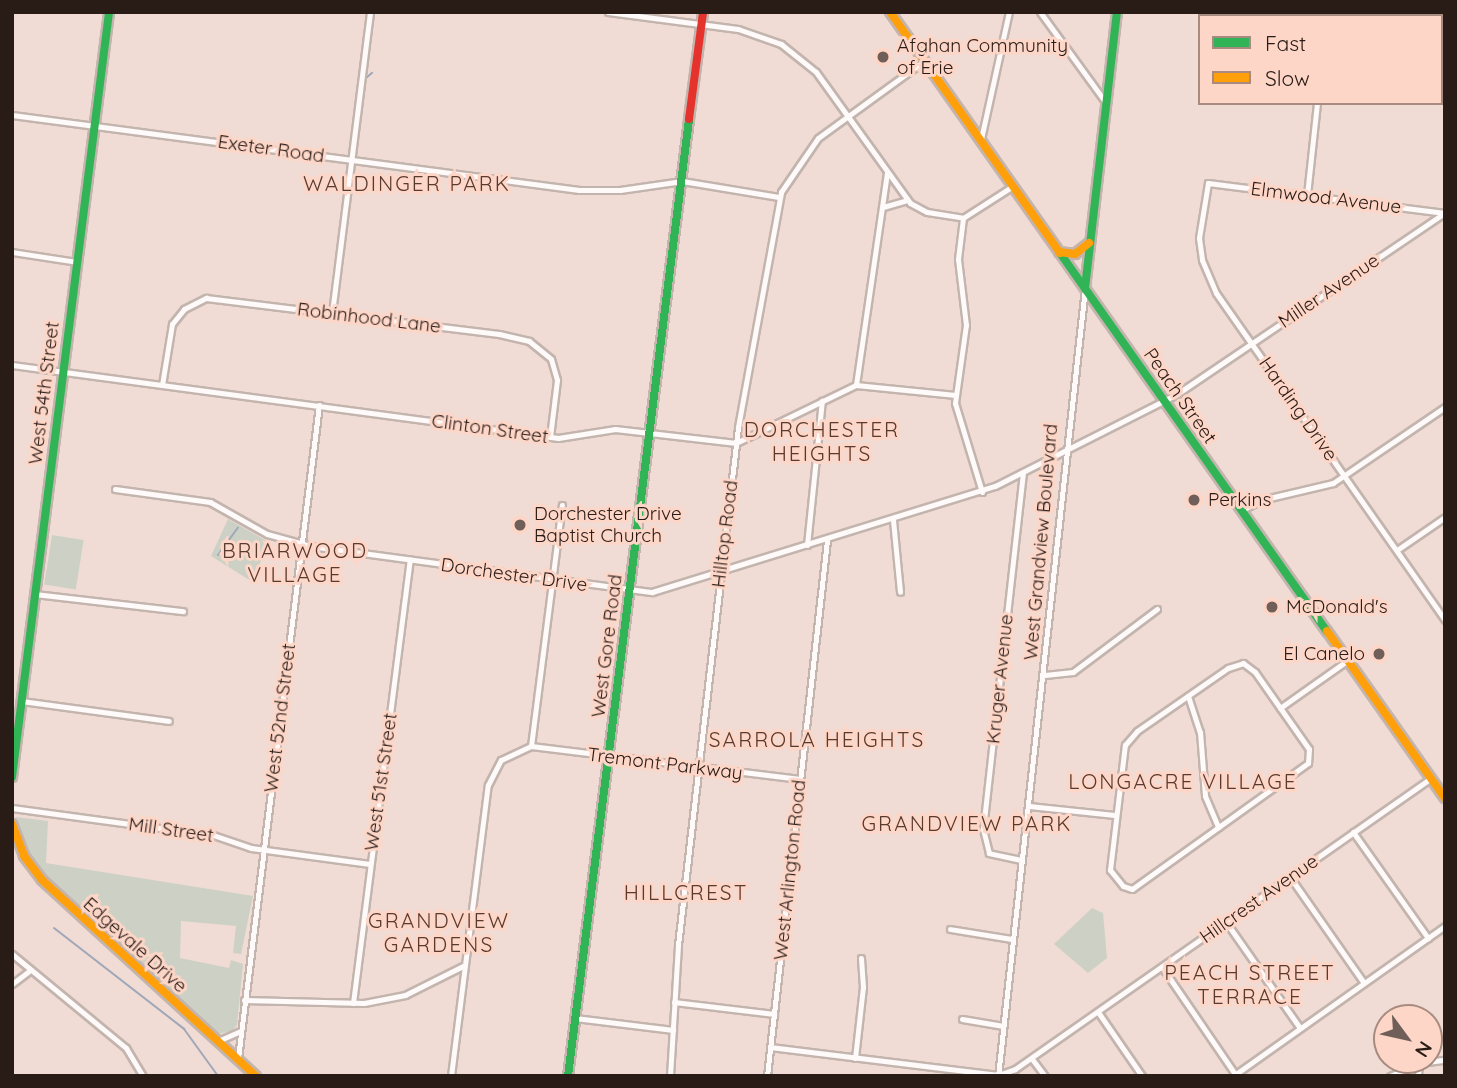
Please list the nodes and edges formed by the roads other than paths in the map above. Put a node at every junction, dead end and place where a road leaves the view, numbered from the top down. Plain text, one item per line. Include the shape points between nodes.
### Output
1 (109, 12) edge
2 (370, 12) edge
3 (608, 12) edge
4 (703, 12) edge
5 (890, 12) edge
6 (1009, 12) edge
7 (1040, 12) edge
8 (1117, 12) edge
9 (701, 24) junction
10 (924, 61) junction
11 (1107, 104) junction
12 (1317, 105) edge
13 (12, 115) edge
14 (847, 117) junction
15 (95, 125) junction
16 (981, 141) junction
17 (352, 160) junction
18 (887, 173) junction
19 (682, 181) junction
20 (1208, 183) joint
21 (1013, 186) junction
22 (1307, 195) junction
23 (779, 197) junction
24 (907, 200) junction
25 (883, 207) junction
26 (1444, 213) edge
27 (962, 218) junction
28 (1091, 240) junction
29 (12, 251) edge
30 (1059, 252) junction
31 (77, 262) junction
32 (1085, 288) junction
33 (331, 313) junction
34 (1252, 344) junction
35 (12, 365) edge
36 (63, 372) junction
37 (162, 385) junction
38 (856, 385) junction
39 (955, 396) junction
40 (1164, 400) junction
41 (822, 401) junction
42 (319, 405) junction
43 (1445, 407) edge
44 (650, 433) junction
45 (550, 437) junction
46 (736, 443) junction
47 (1068, 449) junction
48 (1023, 471) junction
49 (1345, 476) junction
50 (115, 489) dead end
51 (982, 492) junction
52 (562, 505) dead end
53 (1242, 510) junction
54 (1445, 517) edge
55 (893, 520) junction
56 (827, 540) junction
57 (303, 544) junction
58 (807, 545) junction
59 (1397, 550) junction
60 (410, 560) junction
61 (721, 571) junction
62 (553, 580) junction
63 (630, 592) junction
64 (900, 592) dead end
65 (34, 594) junction
66 (1157, 609) dead end
67 (183, 611) dead end
68 (1445, 620) edge
69 (1348, 660) junction
70 (1045, 675) junction
71 (1188, 696) junction
72 (22, 701) junction
73 (1280, 708) junction
74 (169, 720) dead end
75 (531, 746) junction
76 (609, 757) junction
77 (699, 768) junction
78 (12, 777) edge
79 (1430, 778) junction
80 (800, 779) junction
81 (1445, 798) edge
82 (1029, 806) junction
83 (12, 808) edge
84 (1115, 815) junction
85 (12, 824) edge
86 (1218, 827) junction
87 (1353, 832) junction
88 (264, 849) junction
89 (1021, 860) junction
90 (370, 864) junction
91 (1290, 877) junction
92 (1226, 922) junction
93 (1445, 926) edge
94 (950, 929) dead end
95 (1428, 938) junction
96 (1013, 939) junction
97 (12, 954) edge
98 (861, 958) dead end
99 (465, 965) junction
100 (1162, 967) junction
101 (29, 971) junction
102 (1364, 983) junction
103 (12, 984) edge
104 (244, 1000) junction
105 (674, 1002) junction
106 (353, 1003) junction
107 (1098, 1012) junction
108 (774, 1014) junction
109 (575, 1018) junction
110 (962, 1020) dead end
111 (1003, 1026) junction
112 (1300, 1028) junction
113 (673, 1030) junction
114 (240, 1031) junction
115 (218, 1041) junction
116 (770, 1047) junction
117 (238, 1058) junction
118 (855, 1058) junction
119 (1032, 1059) junction
120 (998, 1075) edge
121 (1234, 1075) edge
122 (143, 1076) edge
123 (256, 1076) edge
124 (451, 1076) edge
125 (568, 1076) edge
126 (670, 1076) edge
127 (766, 1076) edge
128 (1045, 1076) edge
129 (1142, 1076) edge

1 - 15 street, West 54th Street
2 - 17 street
3 - 9 street
4 - 9 street, West Gore Road
5 - 10 street, Peach Street
6 - 16 street
7 - 11 street
8 - 11 street, West Grandview Boulevard
9 - 14 street via 754,33 793,51 816,72
9 - 19 street, West Gore Road
10 - 14 street, Hilltop Road
10 - 16 street, Peach Street
11 - 28 street, West Grandview Boulevard
12 - 22 street
13 - 15 street, Exeter Road
14 - 18 street
14 - 23 street, Hilltop Road via 810,145
15 - 17 street, Exeter Road
15 - 31 street, West 54th Street
16 - 21 street, Peach Street
17 - 19 street, Exeter Road via 589,191
17 - 33 street
18 - 24 street
18 - 25 street
19 - 23 street, Exeter Road
19 - 44 street, West Gore Road
20 - 22 street, Elmwood Avenue
20 - 34 street, Harding Drive via 1199,238 1202,260 1216,293
21 - 27 street
21 - 30 street, Peach Street
22 - 26 street, Elmwood Avenue
23 - 46 street, Hilltop Road
24 - 25 street
24 - 27 street via 927,212
25 - 38 street
26 - 34 street, Miller Avenue
27 - 39 street via 958,259 967,325
28 - 30 street via 1075,254
28 - 32 street, West Grandview Boulevard
29 - 31 street
30 - 32 street, Peach Street
31 - 36 street, West 54th Street
32 - 40 street, Peach Street
32 - 47 street, West Grandview Boulevard
33 - 37 street, Robinhood Lane via 216,298 196,301 172,324
33 - 45 street, Robinhood Lane via 499,334 536,345 551,359 558,380
34 - 40 street, Miller Avenue
34 - 49 street, Harding Drive
35 - 36 street, Clinton Street
36 - 37 street, Clinton Street
36 - 65 street, West 54th Street
37 - 42 street, Clinton Street
38 - 39 street
38 - 41 street
39 - 51 street
40 - 47 street, Miller Avenue
40 - 53 street, Peach Street
41 - 46 street
41 - 58 street
42 - 45 street, Clinton Street
42 - 57 street, West 52nd Street
43 - 49 street
44 - 45 street, Clinton Street via 615,429
44 - 46 street, Clinton Street
44 - 63 street, West Gore Road
46 - 61 street, Hilltop Road
47 - 48 street, Dorchester Drive
47 - 70 street, West Grandview Boulevard
48 - 51 street, Dorchester Drive
48 - 89 street, Kruger Avenue via 984,829 989,853
49 - 53 street via 1321,488 1268,498
49 - 59 street, Harding Drive
50 - 57 street, Dorchester Drive via 210,502 267,534
51 - 55 street, Dorchester Drive
52 - 62 street
53 - 69 street, Peach Street
54 - 59 street
55 - 56 street, Dorchester Drive
55 - 64 street
56 - 58 street, Dorchester Drive
56 - 80 street, West Arlington Road
57 - 60 street, Dorchester Drive
57 - 88 street, West 52nd Street
58 - 61 street, Dorchester Drive
59 - 68 street, Harding Drive
60 - 62 street, Dorchester Drive
60 - 90 street, West 51st Street
61 - 63 street, Dorchester Drive via 652,592
61 - 77 street, Hilltop Road
62 - 63 street, Dorchester Drive
62 - 75 street
63 - 76 street, West Gore Road
65 - 67 street
65 - 72 street, West 54th Street
66 - 70 street via 1073,672
69 - 73 street
69 - 79 street, Peach Street
70 - 82 street, West Grandview Boulevard
71 - 73 street via 1243,663 1255,672
71 - 84 street via 1137,731 1125,745
71 - 86 street via 1200,732 1205,796
72 - 74 street
72 - 78 street, West 54th Street
73 - 86 street via 1309,750 1310,759
75 - 76 street, Tremont Parkway
75 - 99 street via 508,754 490,776
76 - 77 street, Tremont Parkway
76 - 109 street, West Gore Road
77 - 80 street, Tremont Parkway
77 - 105 street, Hilltop Road
79 - 81 street, Peach Street
79 - 87 street, Hillcrest Avenue
80 - 108 street, West Arlington Road
82 - 84 street
82 - 89 street, West Grandview Boulevard
83 - 88 street, Mill Street via 213,835
84 - 86 street via 1110,870 1117,881 1132,889
85 - 115 street, Edgevale Drive via 24,856 42,880
87 - 91 street, Hillcrest Avenue
87 - 95 street
88 - 90 street, Mill Street
88 - 104 street, West 52nd Street
89 - 96 street, West Grandview Boulevard
90 - 106 street, West 51st Street
91 - 92 street, Hillcrest Avenue
91 - 102 street
92 - 100 street, Hillcrest Avenue
92 - 112 street
93 - 95 street
94 - 96 street
95 - 102 street
96 - 111 street, West Grandview Boulevard
97 - 101 street
98 - 118 street via 863,987
99 - 106 street via 405,995
99 - 124 street
100 - 107 street, Hillcrest Avenue
100 - 121 street
101 - 103 street
101 - 122 street via 126,1048
102 - 112 street
104 - 106 street
104 - 114 street, West 52nd Street
105 - 108 street
105 - 113 street, Hilltop Road
107 - 119 street, Hillcrest Avenue
107 - 129 street
108 - 116 street, West Arlington Road
109 - 113 street
109 - 125 street, West Gore Road
110 - 111 street
111 - 120 street, West Grandview Boulevard
112 - 121 street
113 - 126 street, Hilltop Road
114 - 115 street
114 - 117 street, West 52nd Street
115 - 117 street, Edgevale Drive
116 - 118 street
116 - 127 street, West Arlington Road
117 - 123 street, Edgevale Drive
118 - 120 street
119 - 120 street, Hillcrest Avenue
119 - 128 street

